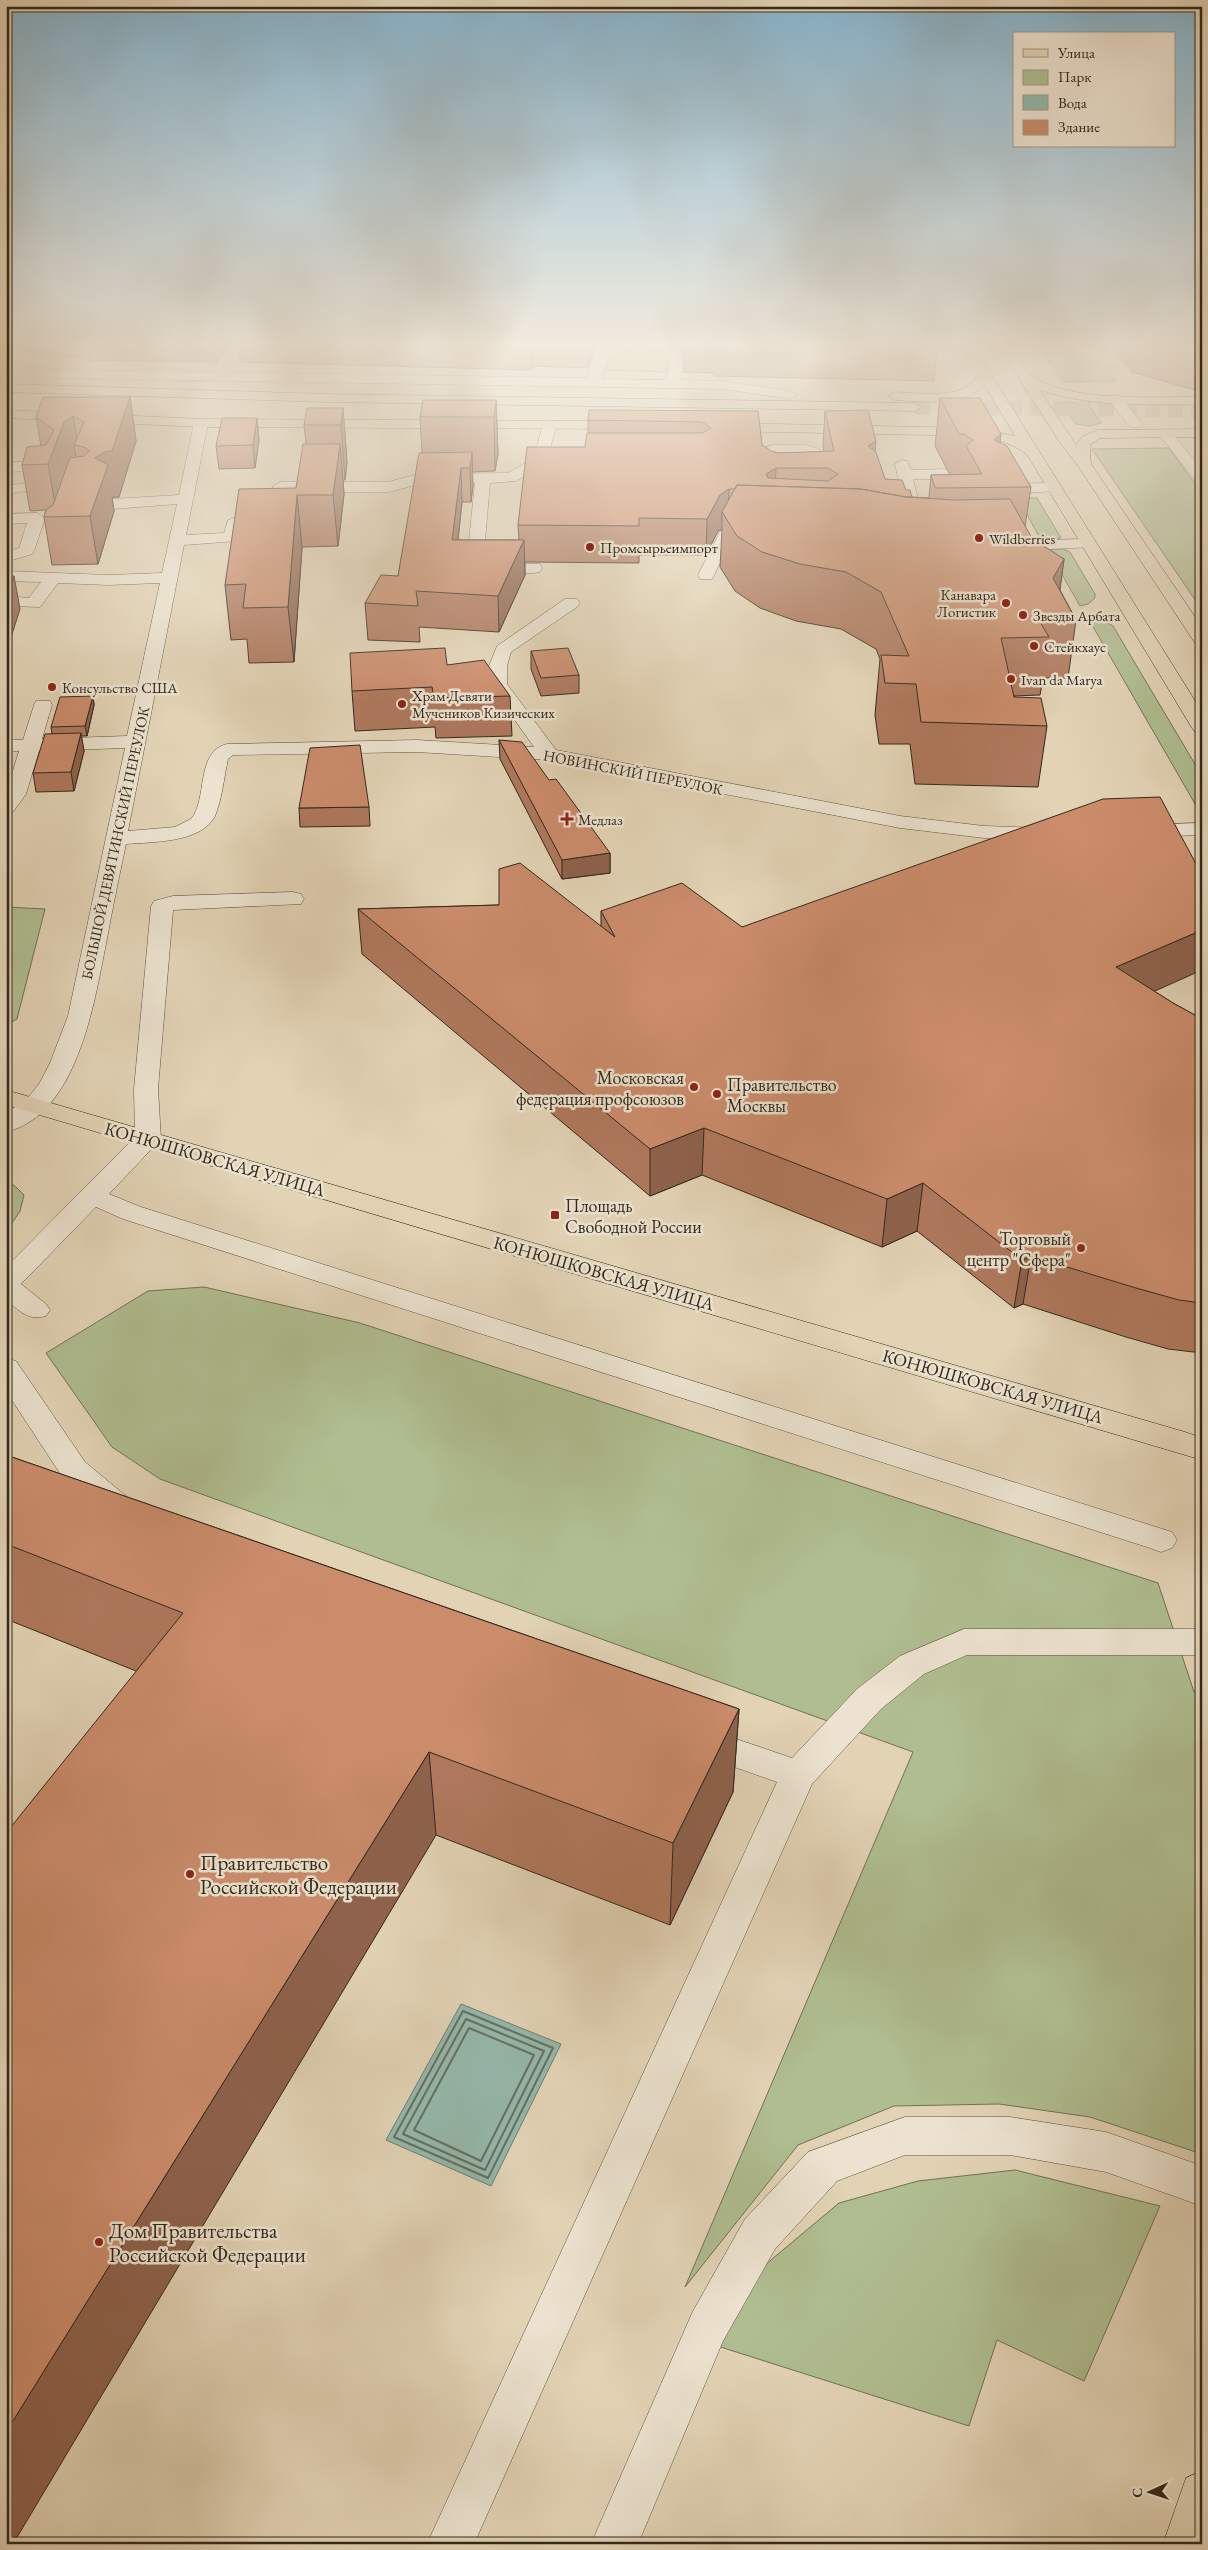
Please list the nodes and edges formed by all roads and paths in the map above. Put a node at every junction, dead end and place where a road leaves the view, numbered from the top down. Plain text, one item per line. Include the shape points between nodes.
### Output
1 (193, 466) edge
2 (531, 466) edge
3 (768, 466) edge
4 (819, 466) edge
5 (1041, 466) edge
6 (1085, 466) edge
7 (1191, 466) edge
8 (6, 468) edge
9 (1045, 472) junction
10 (1026, 473) dead end
11 (950, 474) edge
12 (483, 478) junction
13 (1202, 480) edge
14 (280, 487) edge
15 (1054, 488) junction
16 (998, 489) edge
17 (928, 490) dead end
18 (908, 491) junction
19 (6, 494) edge
20 (186, 499) junction
21 (113, 500) edge
22 (6, 519) edge
23 (234, 523) edge
24 (767, 534) edge
25 (920, 538) edge
26 (177, 540) junction
27 (1089, 544) junction
28 (988, 546) edge
29 (6, 557) edge
30 (534, 568) dead end
31 (706, 575) dead end
32 (6, 576) edge
33 (53, 578) junction
34 (169, 578) junction
35 (6, 601) edge
36 (571, 603) dead end
37 (1202, 640) edge
38 (44, 705) dead end
39 (1202, 728) edge
40 (136, 742) junction
41 (32, 745) junction
42 (6, 746) edge
43 (549, 754) junction
44 (6, 808) edge
45 (1202, 829) edge
46 (1121, 832) edge
47 (1066, 834) edge
48 (116, 838) junction
49 (293, 899) dead end
50 (6, 1097) edge
51 (34, 1106) junction
52 (6, 1125) edge
53 (148, 1139) junction
54 (92, 1196) junction
55 (6, 1284) edge
56 (36, 1310) dead end
57 (6, 1368) edge
58 (1188, 1441) edge
59 (1202, 1449) edge
60 (1202, 1460) edge
61 (147, 1521) edge
62 (1161, 1540) dead end
63 (1202, 1642) edge
64 (666, 1728) edge
65 (798, 1775) junction
66 (1202, 2186) edge
67 (1202, 2494) edge
68 (450, 2544) edge
69 (614, 2544) edge
70 (1186, 2544) edge

1 - 20 street, БОЛЬШОЙ ДЕВЯТИНСКИЙ ПЕРЕУЛОК
2 - 12 street via 511,478
3 - 4 street via 770,477 776,481 796,484 825,481
5 - 9 main road
6 - 37 main road
7 - 13 street
8 - 19 street via 39,466 52,474 47,487 11,488
9 - 10 street
9 - 15 main road
11 - 18 street via 904,469
12 - 14 street via 418,479 389,487
12 - 30 street via 474,569
15 - 16 street
15 - 27 main road
17 - 18 street
18 - 25 street
20 - 21 street
20 - 26 street, БОЛЬШОЙ ДЕВЯТИНСКИЙ ПЕРЕУЛОК
22 - 29 street via 37,518 26,551
23 - 26 street via 231,538
24 - 31 street via 728,532
26 - 34 street, БОЛЬШОЙ ДЕВЯТИНСКИЙ ПЕРЕУЛОК
27 - 28 street
27 - 39 main road
32 - 33 street
33 - 34 street
33 - 35 street via 34,602
34 - 40 street, БОЛЬШОЙ ДЕВЯТИНСКИЙ ПЕРЕУЛОК
36 - 43 street via 503,650 498,666 498,684
38 - 41 street
40 - 41 street
40 - 48 street, БОЛЬШОЙ ДЕВЯТИНСКИЙ ПЕРЕУЛОК
41 - 42 street
41 - 44 street via 16,794
43 - 47 street, НОВИНСКИЙ ПЕРЕУЛОК via 669,780 900,822 984,832
43 - 48 street, НОВИНСКИЙ ПЕРЕУЛОК via 417,746 235,748 221,753 203,819 194,827 176,833
45 - 46 street
48 - 51 street, БОЛЬШОЙ ДЕВЯТИНСКИЙ ПЕРЕУЛОК via 80,1016 53,1082
49 - 53 street via 168,903 162,906 146,1089
50 - 51 main road, КОНЮШКОВСКАЯ УЛИЦА
51 - 52 street, БОЛЬШОЙ ДЕВЯТИНСКИЙ ПЕРЕУЛОК
51 - 53 main road, КОНЮШКОВСКАЯ УЛИЦА
53 - 54 street
53 - 58 main road, КОНЮШКОВСКАЯ УЛИЦА
54 - 55 street
54 - 62 street via 132,1213
55 - 56 street
57 - 61 street via 74,1470 120,1508
58 - 59 main road, КОНЮШКОВСКАЯ УЛИЦА
58 - 60 main road
63 - 65 street via 964,1642 912,1664 869,1699
64 - 65 street
65 - 68 street
66 - 69 street via 1106,2152 1010,2136 905,2136 823,2166 760,2234 708,2326
67 - 70 main road

